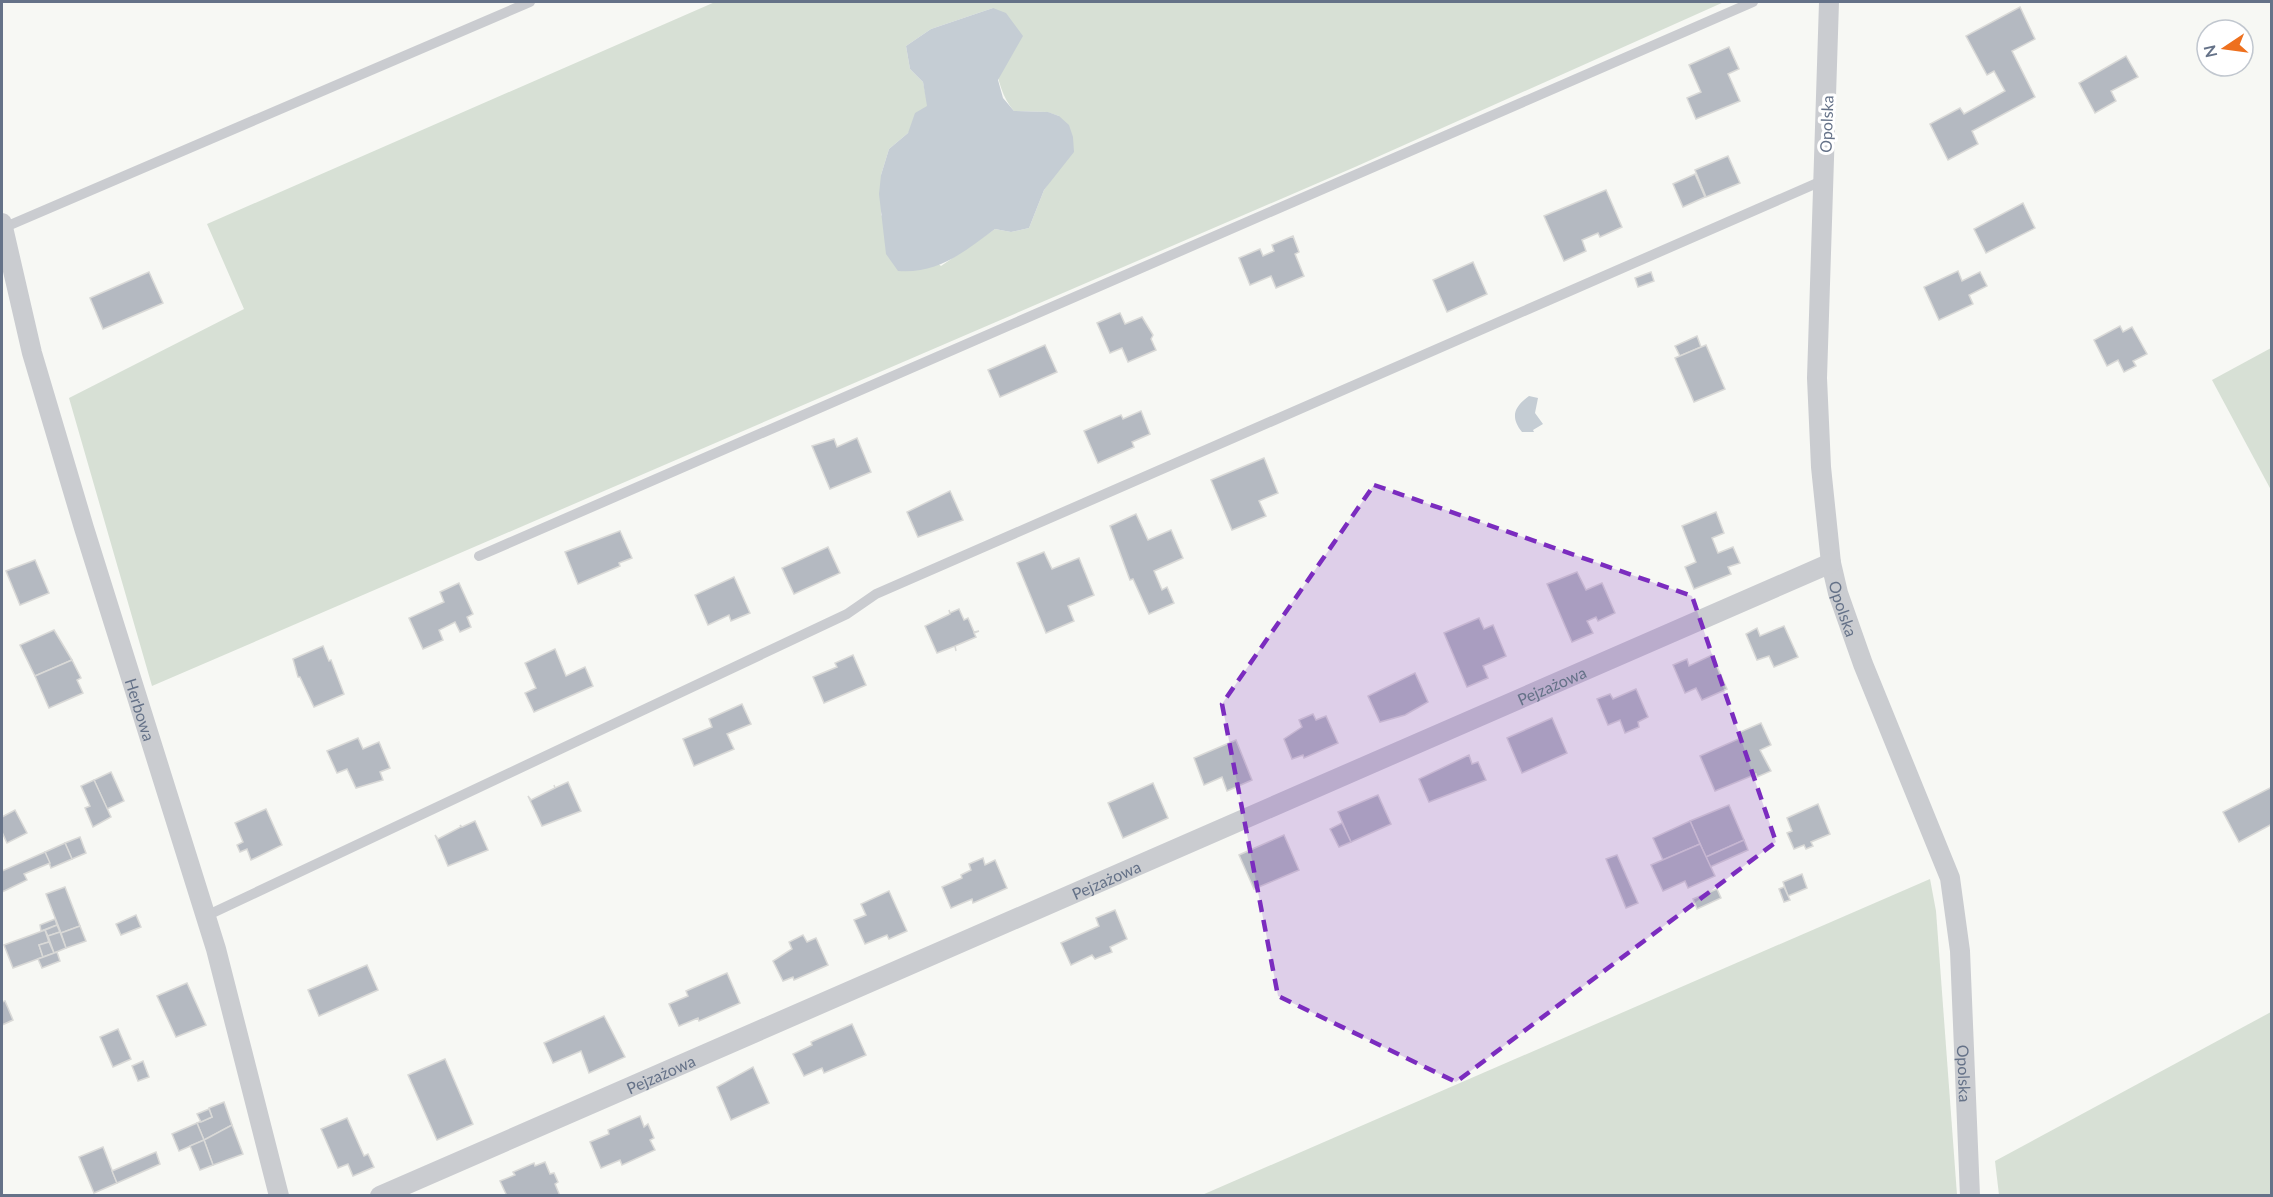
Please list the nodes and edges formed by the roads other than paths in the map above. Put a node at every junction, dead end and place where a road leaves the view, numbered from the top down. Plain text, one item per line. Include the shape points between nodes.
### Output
1 (530, 2) edge
2 (1753, 2) edge
3 (1830, 2) edge
4 (1824, 180) junction
5 (2, 226) edge
6 (479, 556) dead end
7 (1831, 562) junction
8 (206, 916) junction
9 (279, 1196) edge
10 (380, 1196) edge
11 (1970, 1196) edge

1 - 5 lane
2 - 6 lane
3 - 4 street, Opolska
4 - 7 street, Opolska via 1817,378
4 - 8 lane via 876,594 847,614
5 - 8 street, Herbowa via 35,364
7 - 10 street, Pejzażowa
7 - 11 street, Opolska via 1863,664 1950,878 1960,951
8 - 9 street, Herbowa

